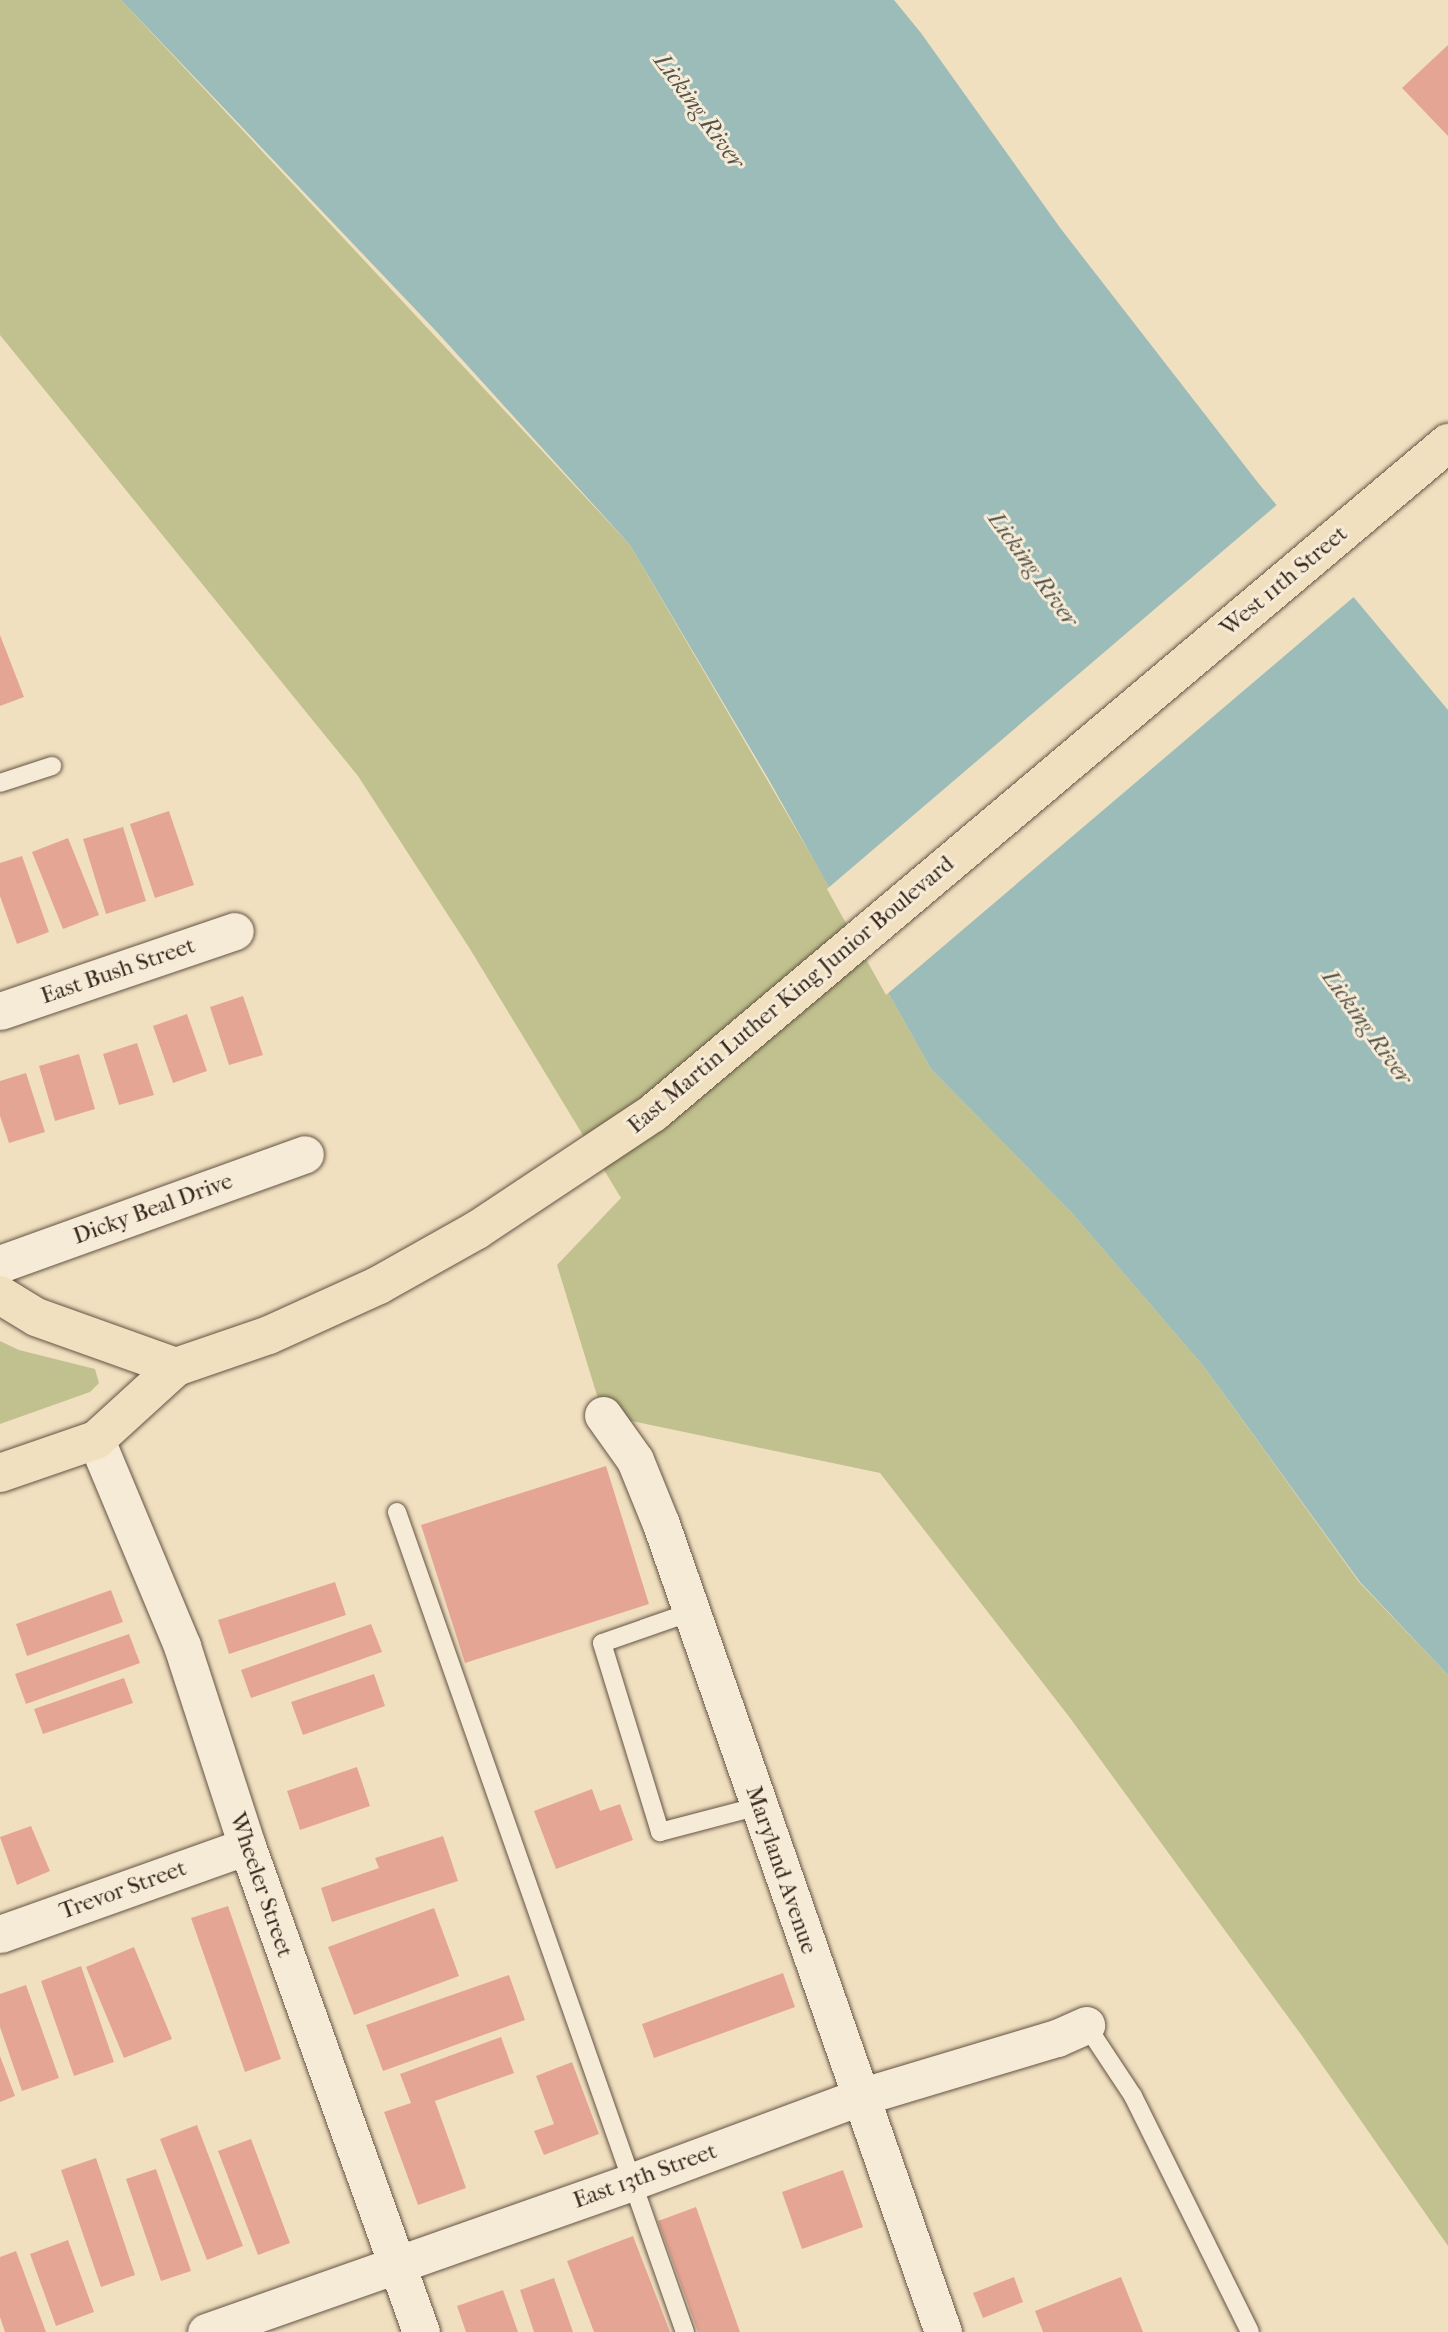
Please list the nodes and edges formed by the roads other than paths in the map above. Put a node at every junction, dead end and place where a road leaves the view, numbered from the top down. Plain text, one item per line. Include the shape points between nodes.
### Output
1 (1448, 443) edge
2 (1121, 719) joint
3 (52, 766) dead end
4 (0, 783) edge
5 (235, 931) dead end
6 (0, 1011) edge
7 (305, 1154) dead end
8 (0, 1264) edge
9 (0, 1295) edge
10 (176, 1367) junction
11 (603, 1415) dead end
12 (96, 1440) junction
13 (0, 1473) edge
14 (397, 1511) dead end
15 (691, 1612) junction
16 (758, 1806) junction
17 (247, 1846) junction
18 (0, 1934) edge
19 (1086, 2025) joint
20 (860, 2097) junction
21 (631, 2182) junction
22 (396, 2265) junction
23 (206, 2332) edge
24 (421, 2332) edge
25 (685, 2332) edge
26 (943, 2332) edge
27 (1250, 2332) edge

1 - 2 main road, West 11th Street
2 - 10 main road, East Martin Luther King Junior Boulevard via 653,1113 477,1230 379,1285 269,1335
3 - 4 lane
5 - 6 street, East Bush Street
7 - 8 street, Dicky Beal Drive
9 - 10 main road via 36,1317
10 - 12 main road, East Martin Luther King Junior Boulevard
11 - 15 street, Maryland Avenue via 635,1460
12 - 13 main road, East Martin Luther King Junior Boulevard
12 - 17 street, Wheeler Street via 181,1646
14 - 21 lane
15 - 16 street, Maryland Avenue
15 - 16 lane via 602,1643 660,1832
16 - 20 street, Maryland Avenue
17 - 18 street, Trevor Street
17 - 22 street, Wheeler Street
19 - 20 street, East 13th Street
19 - 27 lane via 1133,2096
20 - 21 street, East 13th Street
20 - 26 street, Maryland Avenue
21 - 22 street, East 13th Street
21 - 25 lane
22 - 23 street, East 13th Street
22 - 24 street, Wheeler Street

